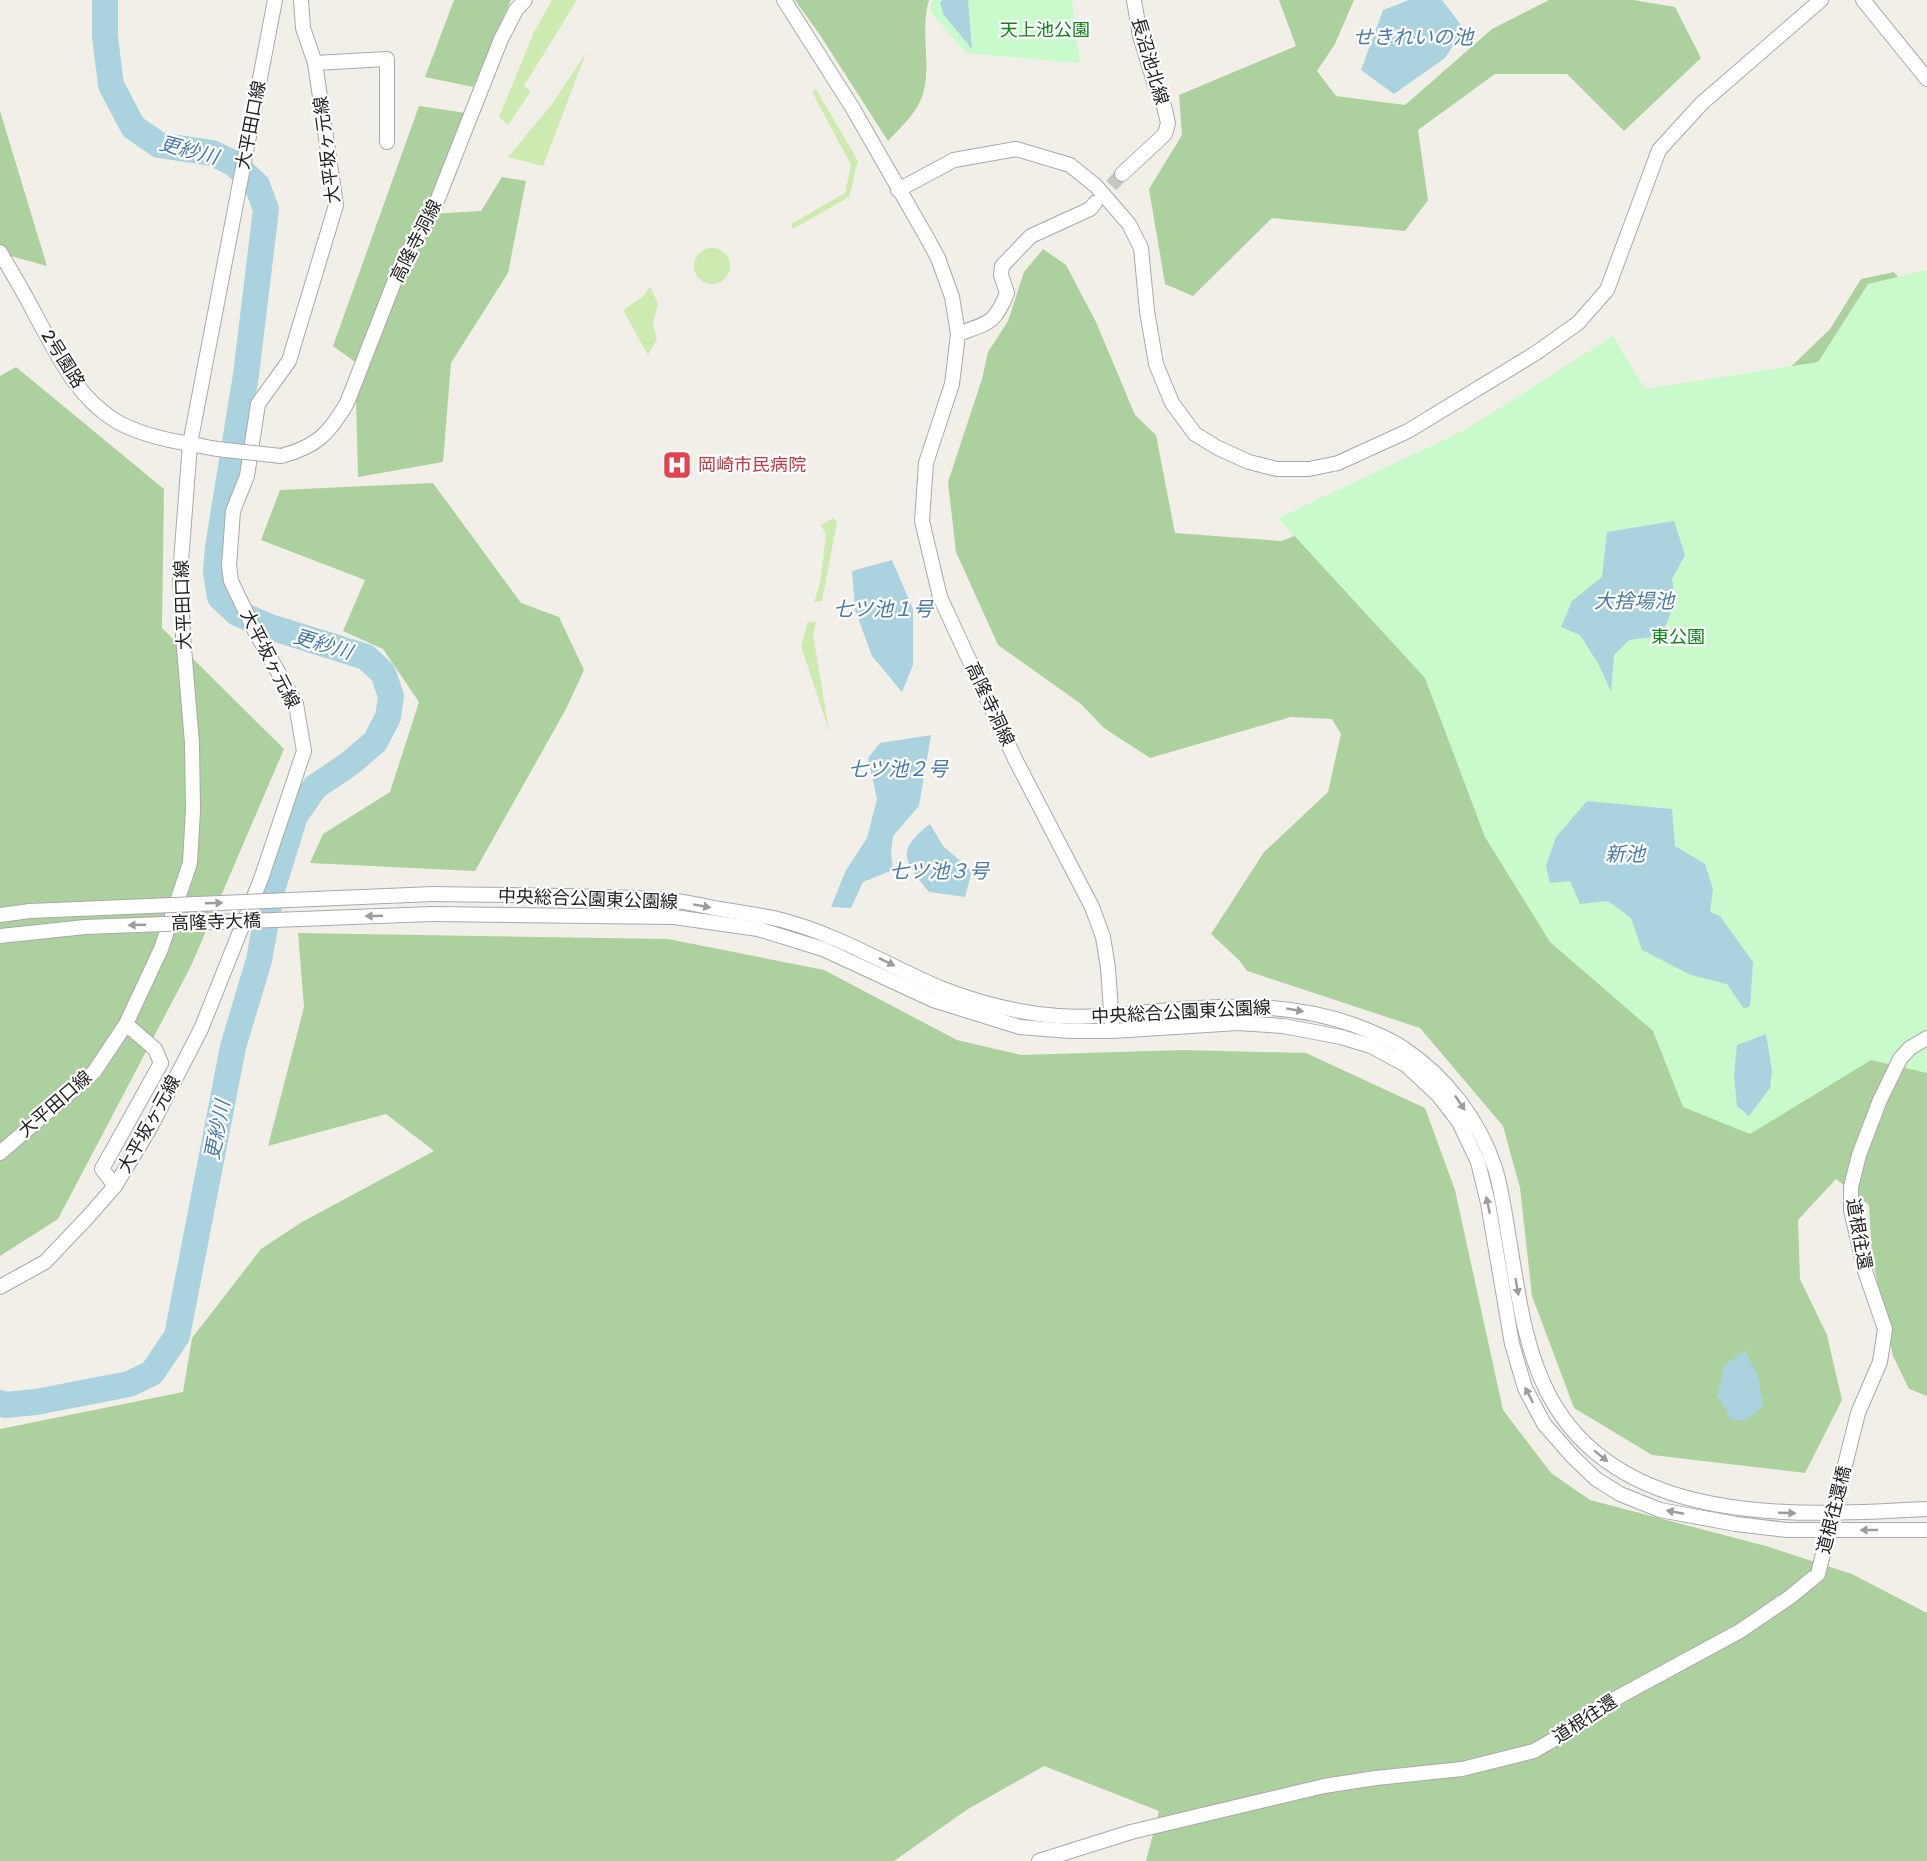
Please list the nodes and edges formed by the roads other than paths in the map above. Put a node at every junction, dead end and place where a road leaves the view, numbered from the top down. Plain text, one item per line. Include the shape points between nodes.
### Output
1 (275, 0) edge
2 (302, 0) edge
3 (525, 0) edge
4 (784, 0) edge
5 (1134, 0) edge
6 (1821, 0) edge
7 (1863, 0) edge
8 (315, 63) junction
9 (1927, 79) edge
10 (387, 142) dead end
11 (1122, 174) tunnel mouth
12 (898, 190) junction
13 (1095, 203) tunnel mouth
14 (0, 252) edge
15 (958, 334) junction
16 (190, 444) junction
17 (281, 456) joint
18 (434, 894) joint
19 (0, 915) edge
20 (0, 936) edge
21 (1111, 1016) junction
22 (126, 1024) junction
23 (1112, 1031) junction
24 (1927, 1038) edge
25 (0, 1153) edge
26 (115, 1186) junction
27 (0, 1287) edge
28 (1850, 1445) joint
29 (1927, 1509) edge
30 (1927, 1530) edge
31 (1818, 1574) joint
32 (1039, 1861) edge

1 - 16 street, 大平田口線
2 - 8 street, 大平坂ヶ元線 via 303,28
3 - 17 street, 高隆寺洞線 via 501,39 435,206 402,262 347,403 321,438 301,451
4 - 12 street via 852,107
5 - 11 street, 長沼池北線 via 1140,36 1168,123 1165,134
6 - 12 street via 1702,103 1659,150 1607,290 1578,322 1536,354 1408,431 1338,463 1309,469 1277,469 1249,462 1195,434 1172,402 1156,364 1141,248 1130,224 1096,186 1070,165 1016,148 954,160
7 - 9 street
8 - 10 street via 387,59
8 - 26 street, 大平坂ヶ元線 via 336,205 290,362 258,404 246,476 233,511 229,566 231,580 255,631 297,704 304,751 261,879 201,1029
12 - 15 street via 938,258 952,297
13 - 15 street via 1090,209 1031,236 1002,266 1007,293 1000,311 987,323
14 - 16 street, 2号園路 via 67,373 85,395 114,420 135,430
15 - 21 street, 高隆寺洞線 via 952,384 926,463 922,520 940,597 1015,759 1092,907 1107,957
16 - 17 street, 2号園路, bridge
16 - 22 street, 大平田口線 via 180,575 192,743 190,863 161,949
19 -> 18 street, 高隆寺大橋, bridge
18 -> 21 street, 中央総合公園東公園線 via 670,900 784,920 844,941 970,998 1054,1016
23 -> 20 street, 高隆寺大橋, bridge via 1020,1027 933,1000 823,949 758,929 674,917 432,914 85,927
21 - 23 street, 高隆寺洞線
21 -> 29 street, 中央総合公園東公園線 via 1215,1007 1280,1007 1327,1015 1363,1028 1399,1045 1430,1068 1452,1090 1477,1127 1495,1168 1524,1327 1550,1397 1578,1437 1615,1468 1658,1489 1708,1503 1765,1512
22 - 25 street, 大平田口線 via 94,1072
22 - 26 street via 155,1049 161,1063 102,1169
30 -> 23 street, 高隆寺大橋 via 1787,1530 1660,1510 1620,1494 1596,1479 1573,1457 1544,1424 1525,1388 1512,1344 1478,1162 1459,1122 1440,1096 1406,1065 1371,1046 1283,1026 1238,1023
24 - 28 street, 道根往還 via 1900,1059 1880,1100 1851,1187 1851,1210 1864,1271 1885,1329 1880,1362 1858,1413
26 - 27 street, 大平坂ヶ元線 via 45,1262
28 - 31 street, 道根往還橋, bridge
31 - 32 street, 道根往還 via 1740,1631 1598,1708 1577,1726 1534,1751 1462,1769 1324,1786 1131,1832

